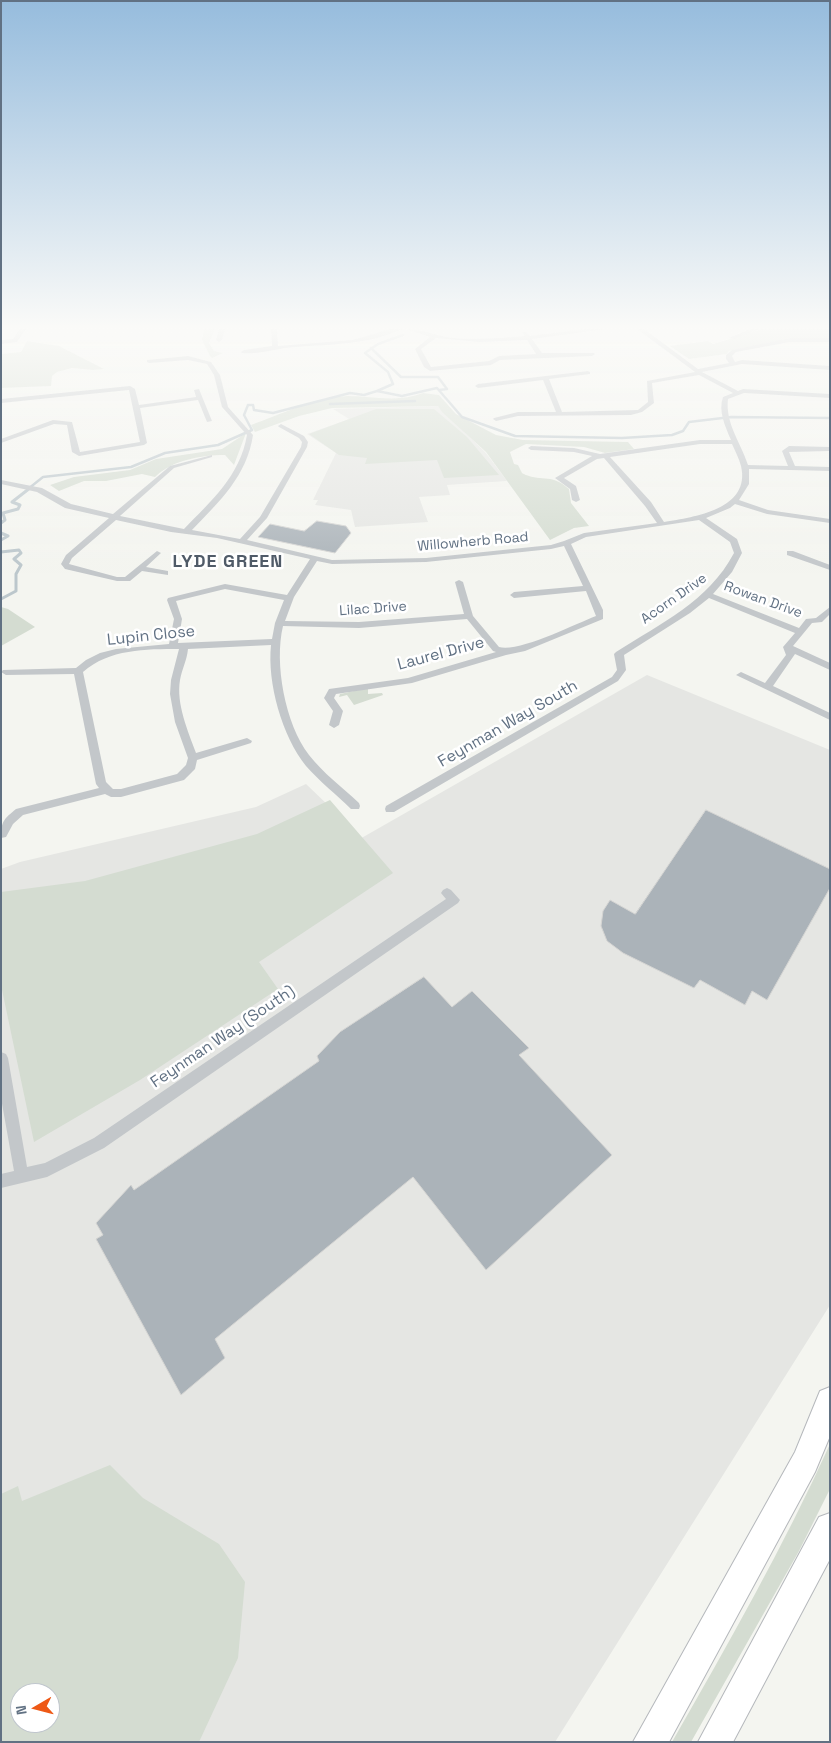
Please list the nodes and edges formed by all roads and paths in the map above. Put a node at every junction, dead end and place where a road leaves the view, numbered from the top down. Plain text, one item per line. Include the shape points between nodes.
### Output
1 (137, 410) edge
2 (205, 410) edge
3 (228, 410) edge
4 (639, 410) edge
5 (726, 410) edge
6 (559, 412) joint
7 (486, 413) dead end
8 (209, 421) dead end
9 (281, 426) dead end
10 (1, 441) edge
11 (734, 442) junction
12 (531, 448) dead end
13 (830, 449) edge
14 (602, 455) junction
15 (210, 456) dead end
16 (745, 467) junction
17 (792, 467) junction
18 (830, 469) edge
19 (548, 476) dead end
20 (560, 478) junction
21 (1, 482) edge
22 (576, 500) dead end
23 (735, 501) junction
24 (116, 517) junction
25 (702, 518) junction
26 (830, 521) edge
27 (662, 524) junction
28 (186, 532) junction
29 (242, 542) junction
30 (567, 543) junction
31 (157, 553) dead end
32 (790, 553) dead end
33 (315, 558) junction
34 (141, 568) junction
35 (830, 568) edge
36 (165, 573) dead end
37 (459, 582) dead end
38 (589, 588) junction
39 (514, 595) dead end
40 (709, 595) junction
41 (288, 598) junction
42 (830, 609) edge
43 (469, 616) junction
44 (819, 620) junction
45 (279, 623) junction
46 (830, 625) edge
47 (801, 632) junction
48 (274, 642) junction
49 (178, 646) junction
50 (787, 648) junction
51 (505, 652) junction
52 (620, 654) joint
53 (830, 667) edge
54 (78, 671) junction
55 (6, 672) dead end
56 (741, 675) dead end
57 (767, 687) junction
58 (830, 717) edge
59 (334, 724) dead end
60 (246, 741) dead end
61 (193, 758) junction
62 (106, 790) junction
63 (355, 806) dead end
64 (390, 809) dead end
65 (2, 834) edge
66 (450, 896) dead end
67 (1, 1058) edge
68 (22, 1177) junction
69 (1, 1181) edge
70 (830, 1401) edge
71 (830, 1528) edge
72 (650, 1742) edge
73 (715, 1742) edge

1 - 10 street via 144,443 79,454 75,452 70,423 61,421
2 - 8 street
3 - 28 street via 250,438 237,474
4 - 6 street via 632,413
5 - 11 street
6 - 7 street via 518,414 499,420
9 - 29 street via 302,437 304,447 263,518
11 - 14 street via 700,442
11 - 16 street
12 - 14 street via 570,448
13 - 17 street via 788,448 785,451
14 - 20 street via 588,459
14 - 27 street via 648,504
15 - 24 street via 172,468
16 - 17 street
16 - 23 street via 742,492
17 - 18 street
19 - 20 street
20 - 22 street via 574,488
21 - 24 street, Willowherb Road via 39,490 60,503
23 - 25 street, Willowherb Road
23 - 26 street via 768,512
24 - 28 street, Willowherb Road
24 - 34 street via 65,564 121,580
25 - 27 street, Willowherb Road
25 - 40 street, Acorn Drive via 734,541 738,553 728,573
27 - 30 street, Willowherb Road via 584,535
28 - 29 street, Willowherb Road
29 - 33 street, Willowherb Road
30 - 33 street, Willowherb Road via 426,560 345,563
30 - 38 street
31 - 34 street
32 - 35 street
33 - 41 street
34 - 36 street
37 - 43 street
38 - 39 street
38 - 51 street via 600,617 522,649
40 - 47 street, Rowan Drive
40 - 52 street, Acorn Drive
41 - 45 street
41 - 49 street via 226,586 171,600 178,619
42 - 44 street, Rowan Drive
43 - 45 street, Lilac Drive via 359,625
43 - 51 street via 496,649
44 - 46 street
44 - 47 street, Rowan Drive via 810,622
45 - 48 street
47 - 50 street
48 - 49 street, Lupin Close
48 - 63 street via 278,691 300,748 309,762
49 - 54 street, Lupin Close via 104,654 85,662
49 - 61 street via 184,658 175,683 176,704
50 - 53 street
50 - 57 street via 791,655
51 - 59 street, Laurel Drive via 409,681 332,691 329,698 338,711
52 - 64 street, Feynman Way South via 623,667 615,679
54 - 55 street
54 - 62 street via 101,784
56 - 57 street
57 - 58 street
60 - 61 street
61 - 62 street via 191,766 180,778 121,793
62 - 65 street via 20,812 9,821
66 - 68 street, Feynman Way (South) via 99,1143 47,1170
67 - 68 street
68 - 69 street, Feynman Way (South)
70 - 72 highway via 805,1462
71 - 73 highway

